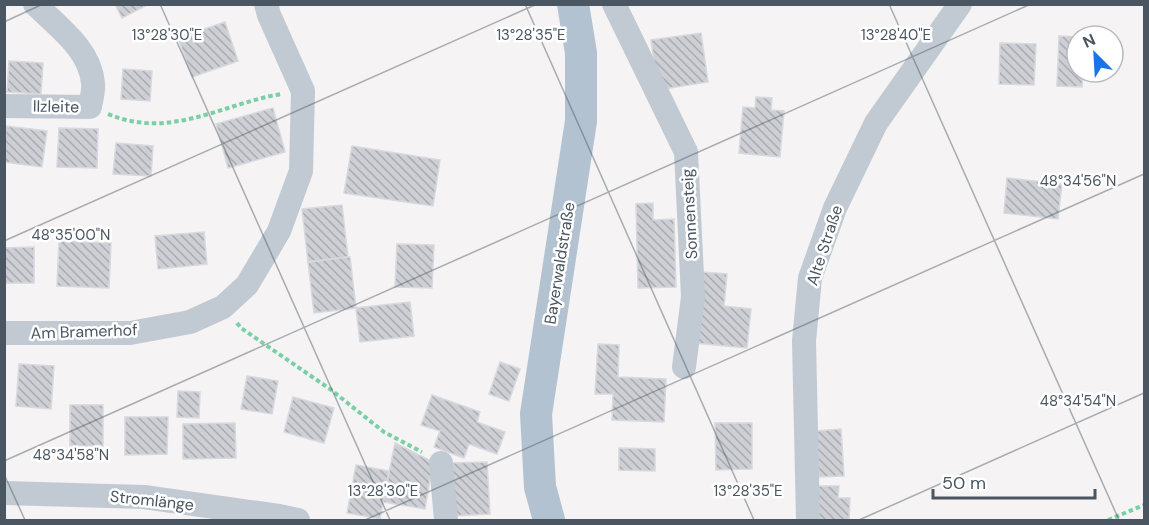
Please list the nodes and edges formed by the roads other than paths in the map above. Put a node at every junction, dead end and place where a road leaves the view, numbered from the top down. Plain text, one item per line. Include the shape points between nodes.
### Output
1 (35, 4) edge
2 (266, 4) edge
3 (573, 4) edge
4 (614, 4) edge
5 (960, 4) edge
6 (4, 105) edge
7 (4, 333) edge
8 (684, 367) dead end
9 (441, 463) road end
10 (4, 493) edge
11 (298, 520) edge
12 (446, 520) edge
13 (549, 520) edge
14 (808, 520) edge

1 - 6 street, Ilzleite via 75,43 88,62 94,85 90,107
2 - 7 street, Am Bramerhof via 303,91 301,171 279,231 247,285 223,307 190,322 130,333
3 - 13 main road, Bayerwaldstraße via 581,53 581,121 536,414 540,487
4 - 8 street, Sonnensteig via 686,152 693,297
5 - 14 street, Alte Straße via 876,123 835,208 810,278 804,341
9 - 12 street
10 - 11 street, Stromlänge via 144,497

